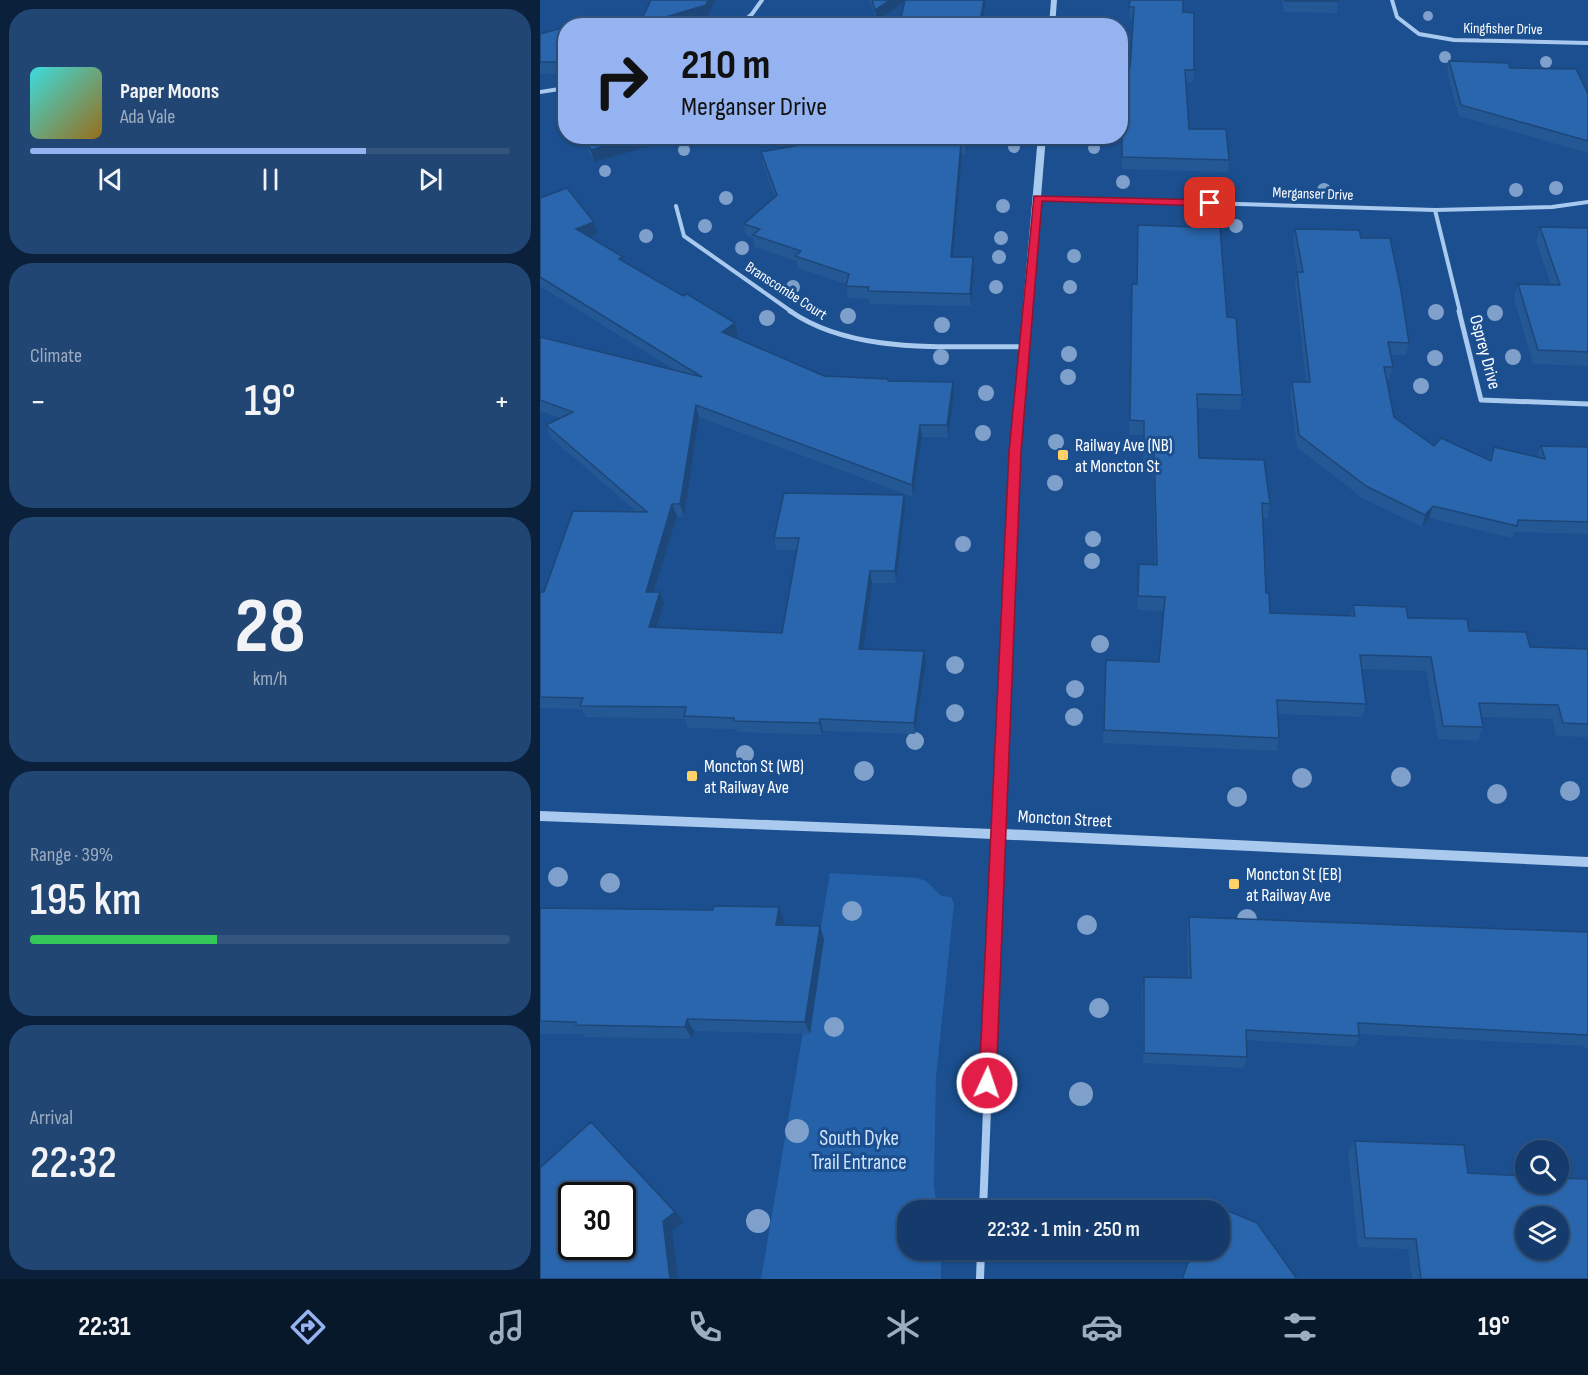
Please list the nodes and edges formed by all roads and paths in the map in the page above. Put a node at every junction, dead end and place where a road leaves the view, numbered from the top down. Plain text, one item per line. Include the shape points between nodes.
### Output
1 (762, 0) edge
2 (1054, 0) edge
3 (1392, 0) edge
4 (748, 18) edge
5 (1053, 18) edge
6 (1588, 43) edge
7 (558, 89) edge
8 (540, 92) edge
9 (1041, 144) edge
10 (1037, 198) junction
11 (1588, 202) edge
12 (676, 206) dead end
13 (1435, 210) junction
14 (1025, 347) junction
15 (1588, 404) edge
16 (540, 816) edge
17 (998, 834) junction
18 (1588, 862) edge
19 (982, 1200) edge
20 (981, 1260) edge
21 (980, 1279) edge

1 - 4 street
2 - 5 street
3 - 6 street, Kingfisher Drive via 1396,16 1419,34 1454,40
7 - 8 street
9 - 10 street
10 - 13 street, Merganser Drive
10 - 14 street
11 - 13 street, Merganser Drive via 1552,207
12 - 14 street, Branscombe Court via 684,236 822,330 856,339 891,342
13 - 15 street, Osprey Drive via 1480,400
14 - 17 street via 1015,452
16 - 17 street, Moncton Street
17 - 18 street, Moncton Street
17 - 19 street
20 - 21 street

